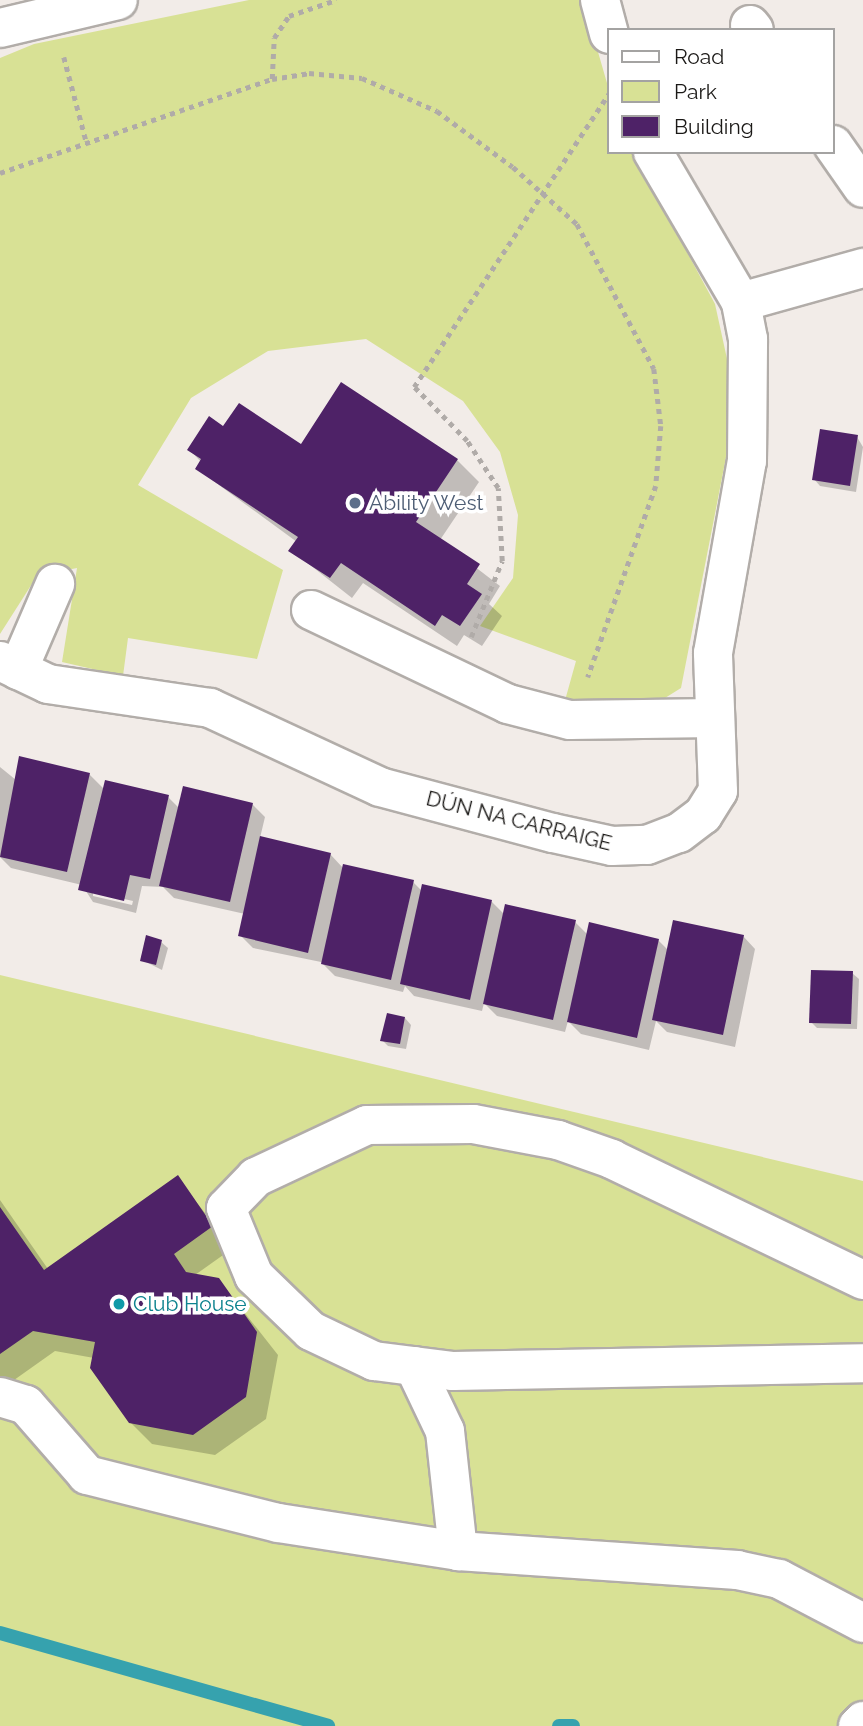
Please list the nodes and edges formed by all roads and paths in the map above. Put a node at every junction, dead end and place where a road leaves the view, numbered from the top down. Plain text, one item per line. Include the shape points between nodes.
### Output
1 (118, 0) edge
2 (336, 0) edge
3 (600, 0) edge
4 (52, 12) junction
5 (0, 28) edge
6 (608, 30) edge
7 (272, 79) junction
8 (608, 95) edge
9 (88, 144) junction
10 (835, 148) edge
11 (654, 154) edge
12 (0, 173) edge
13 (863, 188) edge
14 (543, 192) junction
15 (863, 268) edge
16 (741, 302) junction
17 (55, 584) dead end
18 (311, 610) dead end
19 (9, 666) edge
20 (451, 677) junction
21 (715, 718) junction
22 (570, 720) junction
23 (863, 1280) edge
24 (863, 1363) edge
25 (414, 1366) junction
26 (0, 1397) edge
27 (458, 1551) junction
28 (863, 1623) edge
29 (863, 1721) edge
30 (858, 1726) edge

1 - 4 street
2 - 7 path via 289,16 274,38
3 - 6 street
4 - 5 street
4 - 9 path
7 - 9 path
7 - 14 path via 309,73 362,78 437,111
8 - 14 path
9 - 12 path
10 - 13 street
11 - 16 street, DÚN NA CARRAIGE
14 - 20 path via 414,387 467,441 498,488 502,561 489,603
14 - 22 path via 577,224 654,369 661,426 656,486
15 - 16 street
16 - 21 street, DÚN NA CARRAIGE via 748,339 747,461 713,653
17 - 19 street
18 - 20 street
19 - 21 street, DÚN NA CARRAIGE via 82,692 210,708 380,787 612,846 647,845 680,834 703,815 718,791
20 - 22 street via 509,704
21 - 22 street
23 - 25 street via 612,1159 473,1124 367,1125 256,1177 226,1208 254,1276 311,1331 374,1361
24 - 25 street via 453,1371
25 - 27 street via 446,1431
26 - 27 street via 26,1405 87,1475 278,1523
27 - 28 street via 737,1570 779,1579
29 - 30 street

